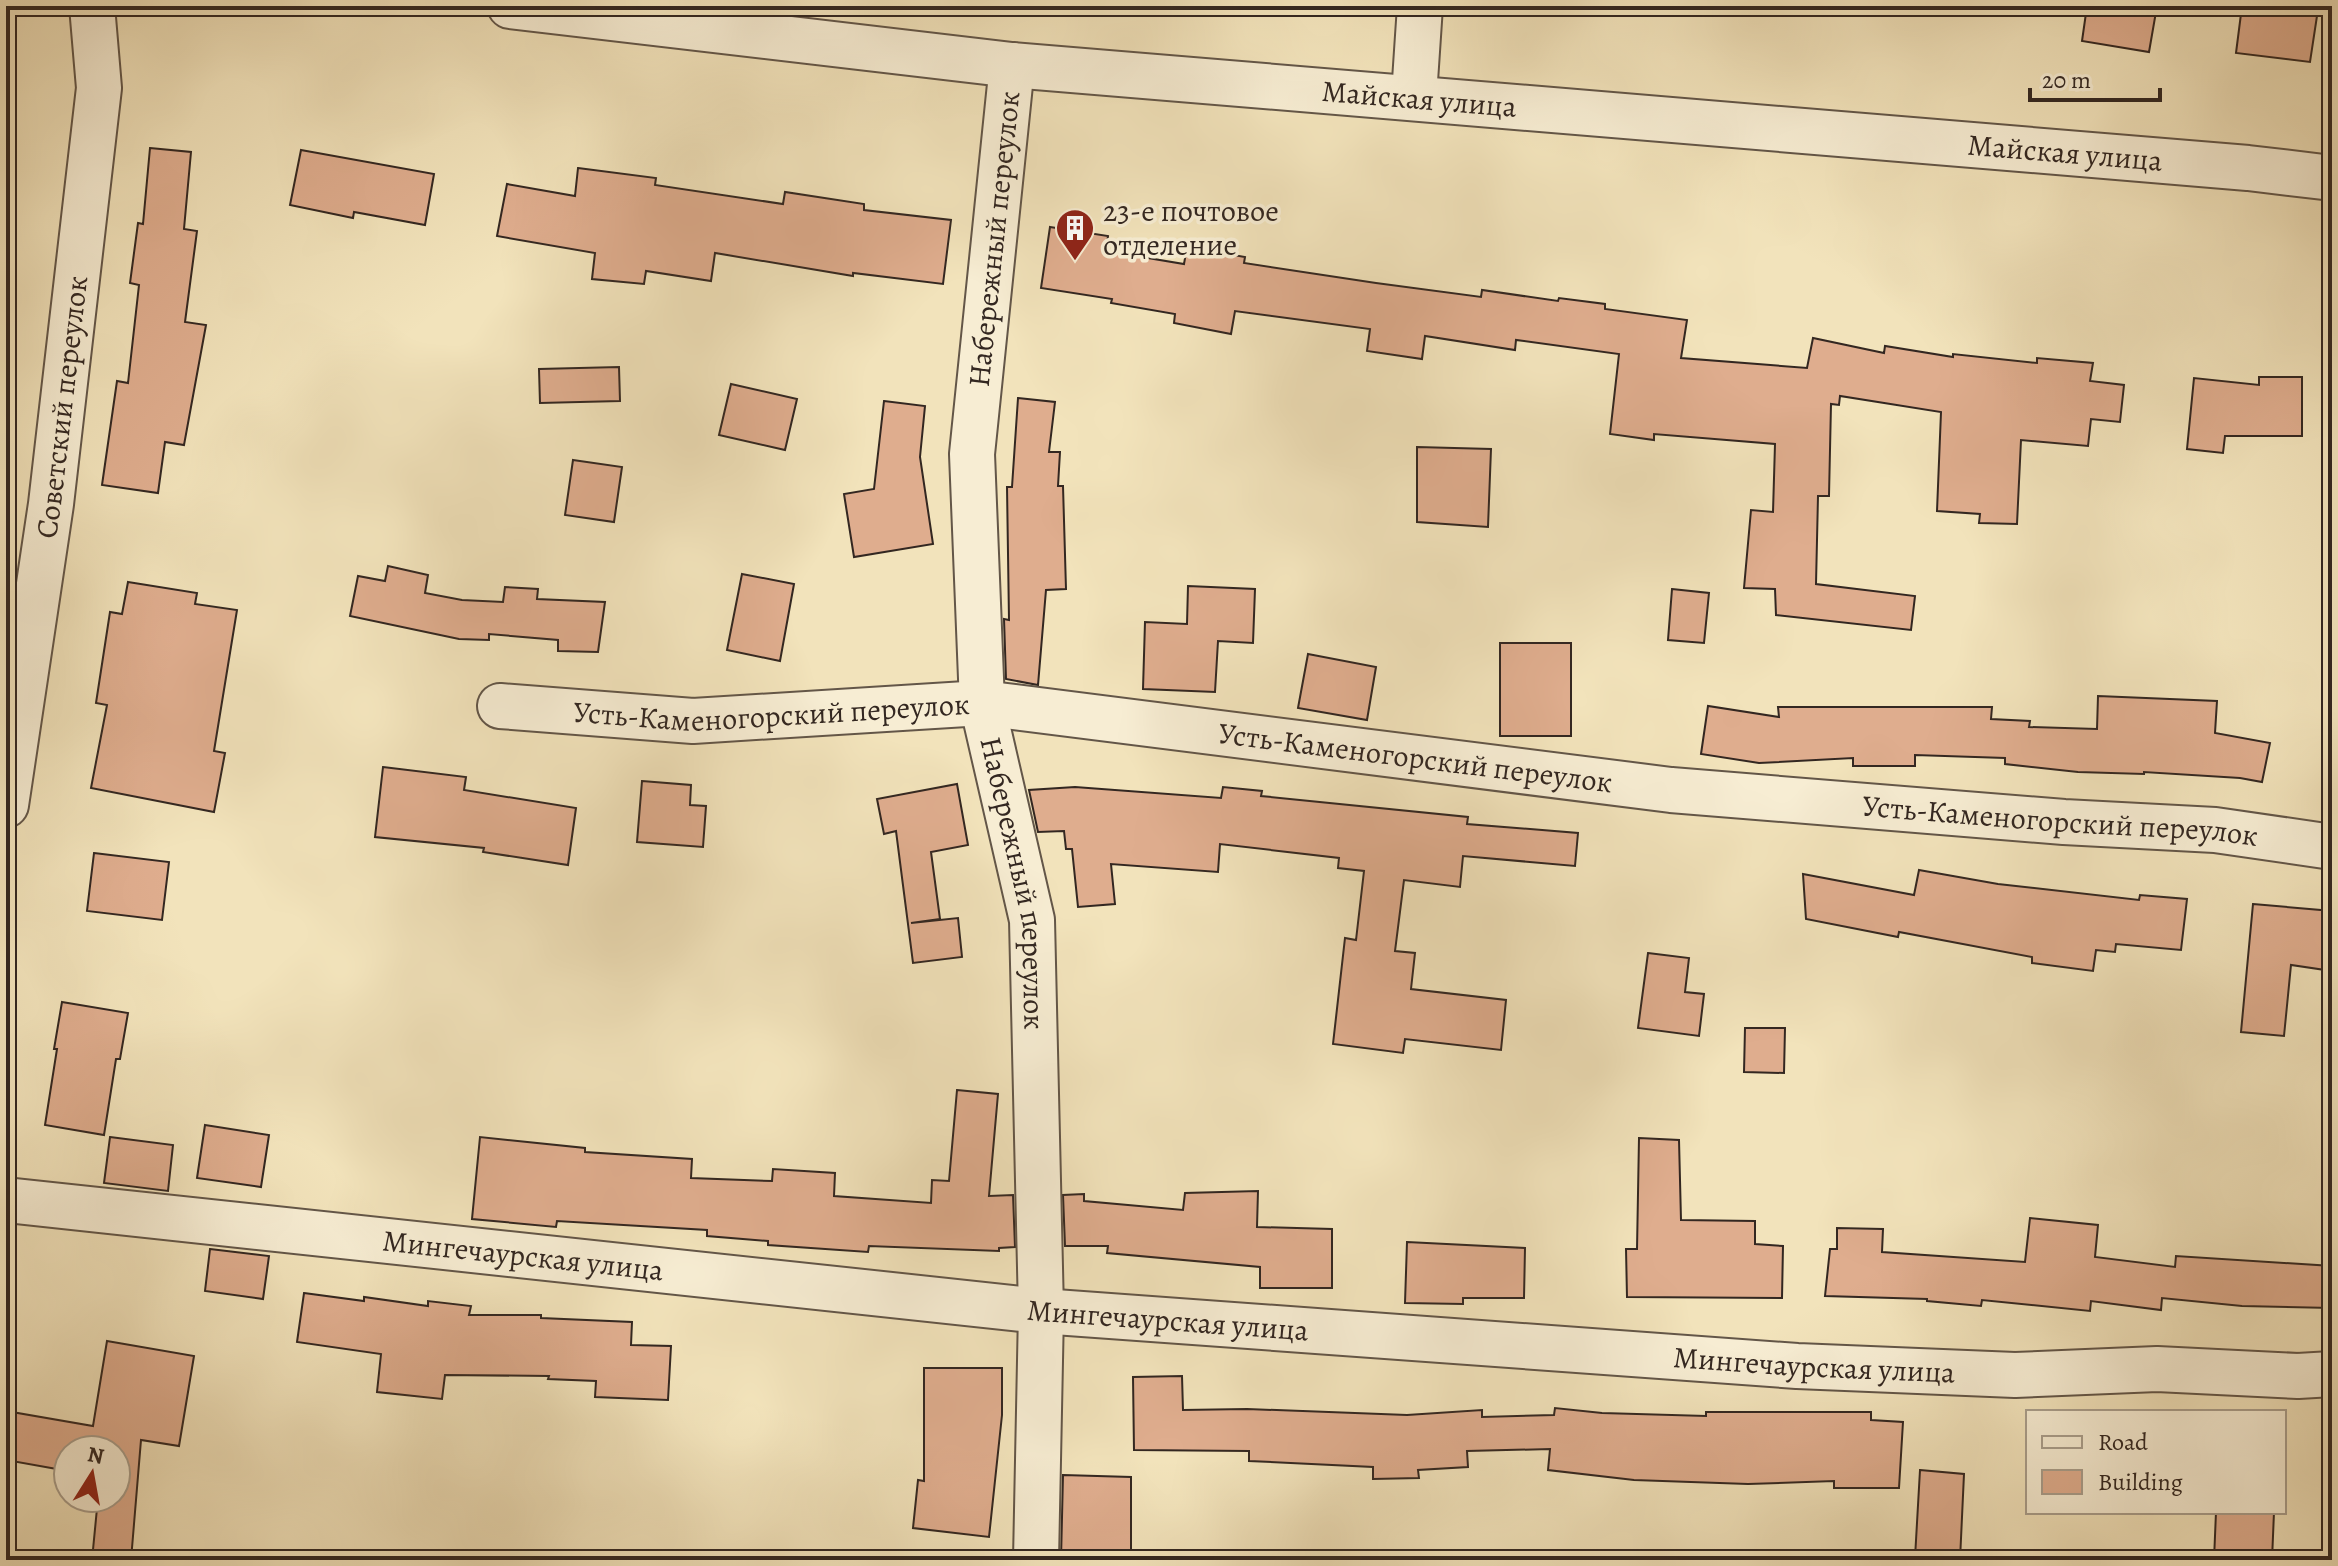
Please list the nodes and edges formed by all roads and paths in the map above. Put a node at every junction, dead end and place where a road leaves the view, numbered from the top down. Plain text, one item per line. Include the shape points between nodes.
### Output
1 (92, 6) edge
2 (510, 6) edge
3 (1420, 6) edge
4 (599, 11) edge
5 (1012, 65) junction
6 (1414, 96) junction
7 (2332, 178) edge
8 (982, 703) junction
9 (500, 706) dead end
10 (6, 805) edge
11 (2332, 847) edge
12 (6, 1200) edge
13 (1041, 1311) junction
14 (2332, 1374) edge
15 (1036, 1560) edge

1 - 10 street, Советский переулок via 99,88 51,504
2 - 4 street, Майская улица
3 - 6 street
4 - 5 street, Майская улица
5 - 6 street, Майская улица
5 - 8 street, Набережный переулок via 972,454
6 - 7 street, Майская улица
8 - 9 street, Усть-Каменогорский переулок via 693,721
8 - 11 street, Усть-Каменогорский переулок via 1671,790 2215,830
8 - 13 street, Набережный переулок via 1032,920
12 - 13 street, Мингечаурская улица
13 - 14 street, Мингечаурская улица via 1812,1367 2015,1375 2157,1369
13 - 15 street, Набережный переулок

